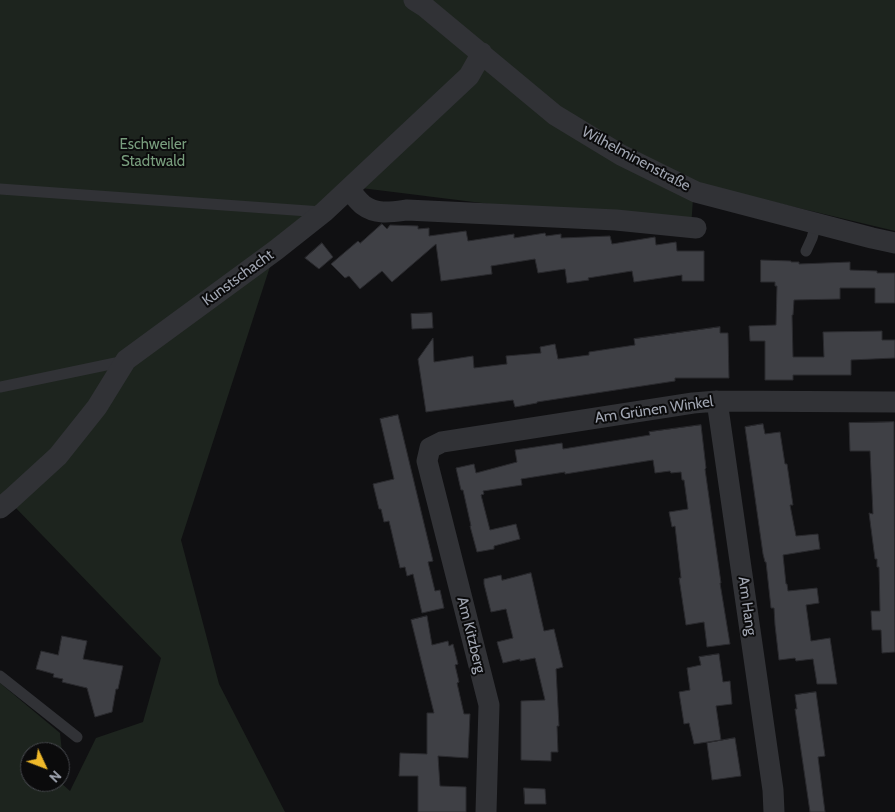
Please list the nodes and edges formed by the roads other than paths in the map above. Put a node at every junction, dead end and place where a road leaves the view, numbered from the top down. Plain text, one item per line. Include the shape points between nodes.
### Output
1 (414, 0) edge
2 (482, 53) junction
3 (0, 189) edge
4 (349, 190) junction
5 (324, 212) junction
6 (816, 224) junction
7 (696, 228) dead end
8 (895, 243) edge
9 (806, 250) dead end
10 (126, 360) junction
11 (0, 388) edge
12 (717, 401) junction
13 (895, 402) edge
14 (427, 462) joint
15 (0, 508) edge
16 (0, 676) edge
17 (77, 737) dead end
18 (486, 812) edge
19 (774, 812) edge

1 - 2 street, Wilhelminenstraße
2 - 4 street, Kunstschacht via 469,76
2 - 6 street, Wilhelminenstraße via 556,115 621,155 696,192
3 - 5 lane
4 - 5 street, Kunstschacht
4 - 7 street via 374,211 616,220
5 - 10 street, Kunstschacht
6 - 8 street, Wilhelminenstraße
6 - 9 lane
10 - 11 lane
10 - 15 street, Kunstschacht via 97,407 58,456
12 - 13 street, Am Grünen Winkel
12 - 14 street, Am Grünen Winkel via 442,442 430,448
12 - 19 street, Am Hang
14 - 18 street, Am Kitzberg via 489,705
16 - 17 lane

